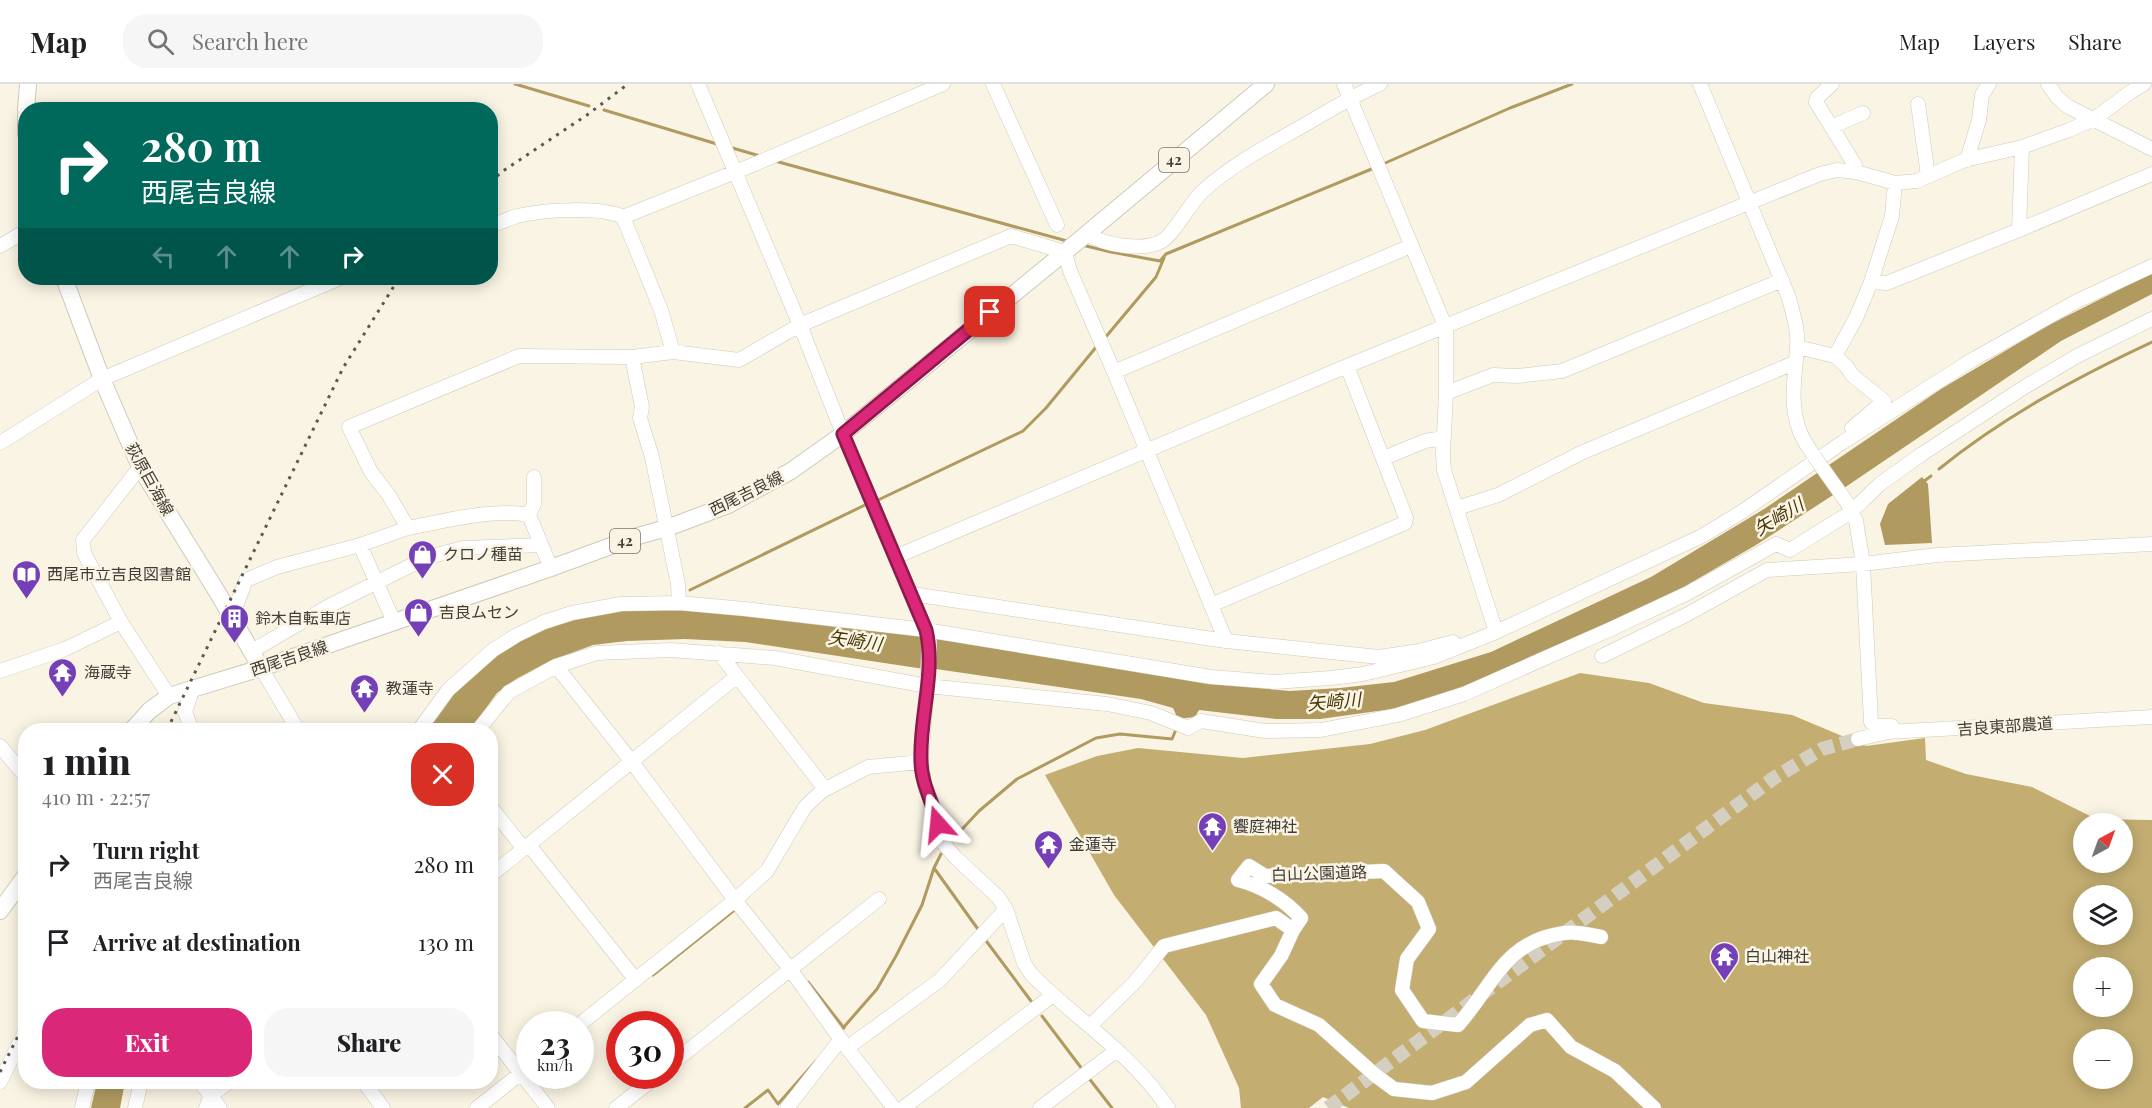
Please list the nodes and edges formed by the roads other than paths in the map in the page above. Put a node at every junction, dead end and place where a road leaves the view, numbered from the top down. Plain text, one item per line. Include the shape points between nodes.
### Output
1 (28, 84) edge
2 (698, 84) edge
3 (943, 84) edge
4 (993, 84) edge
5 (1266, 84) edge
6 (1344, 84) edge
7 (1380, 84) edge
8 (1700, 84) edge
9 (1832, 84) edge
10 (1989, 84) edge
11 (2048, 84) edge
12 (2144, 84) edge
13 (1350, 99) junction
14 (27, 102) edge
15 (1918, 104) dead end
16 (1863, 113) dead end
17 (2094, 119) junction
18 (1832, 127) junction
19 (2022, 147) junction
20 (2152, 149) edge
21 (1967, 160) junction
22 (732, 166) junction
23 (1853, 172) junction
24 (2152, 174) edge
25 (1928, 176) junction
26 (1895, 183) junction
27 (1749, 203) junction
28 (622, 217) junction
29 (498, 223) edge
30 (1057, 225) dead end
31 (2019, 230) junction
32 (18, 236) edge
33 (1085, 236) junction
34 (0, 246) edge
35 (1411, 246) junction
36 (1065, 252) junction
37 (2152, 266) edge
38 (1782, 280) junction
39 (1871, 282) junction
40 (67, 285) edge
41 (324, 285) edge
42 (2152, 319) edge
43 (800, 325) junction
44 (1446, 328) junction
45 (1797, 347) junction
46 (673, 352) junction
47 (1835, 356) junction
48 (632, 357) junction
49 (1794, 363) junction
50 (1347, 366) junction
51 (1114, 372) junction
52 (102, 379) junction
53 (1446, 393) junction
54 (843, 434) junction
55 (1443, 438) junction
56 (1843, 442) junction
57 (0, 443) edge
58 (1146, 452) junction
59 (1384, 458) junction
60 (140, 467) junction
61 (534, 477) dead end
62 (1457, 508) junction
63 (1849, 508) junction
64 (529, 515) junction
65 (408, 528) junction
66 (667, 528) junction
67 (2152, 544) edge
68 (360, 545) junction
69 (540, 545) junction
70 (895, 557) junction
71 (1863, 564) junction
72 (551, 568) junction
73 (376, 582) junction
74 (912, 594) junction
75 (679, 603) junction
76 (1211, 605) junction
77 (232, 616) junction
78 (121, 622) junction
79 (394, 622) junction
80 (1495, 629) junction
81 (928, 635) junction
82 (1226, 641) junction
83 (252, 651) junction
84 (719, 653) junction
85 (1602, 656) dead end
86 (556, 666) junction
87 (261, 668) junction
88 (0, 671) edge
89 (736, 677) junction
90 (927, 686) junction
91 (193, 687) junction
92 (169, 696) junction
93 (2152, 717) edge
94 (138, 723) edge
95 (189, 723) edge
96 (294, 723) edge
97 (425, 723) edge
98 (484, 723) edge
99 (1919, 731) junction
100 (1858, 739) tunnel mouth
101 (0, 746) edge
102 (632, 762) junction
103 (921, 762) junction
104 (18, 767) edge
105 (825, 789) junction
106 (498, 815) edge
107 (527, 847) junction
108 (498, 870) edge
109 (18, 886) edge
110 (879, 899) dead end
111 (735, 900) junction
112 (1006, 909) junction
113 (0, 911) edge
114 (1293, 930) junction
115 (1601, 937) dead end
116 (790, 969) junction
117 (635, 979) junction
118 (1053, 995) junction
119 (594, 1013) edge
120 (1091, 1025) junction
121 (498, 1042) edge
122 (844, 1043) junction
123 (18, 1046) edge
124 (1117, 1050) junction
125 (684, 1054) edge
126 (516, 1061) edge
127 (516, 1077) edge
128 (0, 1082) edge
129 (86, 1089) edge
130 (139, 1089) edge
131 (222, 1089) edge
132 (369, 1089) edge
133 (536, 1089) edge
134 (640, 1089) edge
135 (208, 1102) edge
136 (82, 1108) edge
137 (135, 1108) edge
138 (220, 1108) edge
139 (383, 1108) edge
140 (477, 1108) edge
141 (548, 1108) edge
142 (616, 1108) edge
143 (786, 1108) edge
144 (894, 1108) edge
145 (903, 1108) edge
146 (1040, 1108) edge
147 (1168, 1108) edge
148 (1654, 1108) edge

1 - 14 main road
2 - 22 street
3 - 22 street via 750,166
4 - 30 street
5 - 33 main road, 西尾吉良線 / 42
6 - 13 street
7 - 13 street
8 - 27 street
9 - 18 street via 1816,102
10 - 21 street via 1982,95
11 - 17 street via 2067,106
12 - 17 street
13 - 33 street via 1241,161 1201,192 1163,241 1141,246 1116,245
13 - 35 street
15 - 25 street
16 - 18 street
17 - 19 street
17 - 20 street
18 - 23 street via 1855,165
19 - 21 street
19 - 31 street
21 - 25 street
22 - 28 street
22 - 43 street
23 - 26 street
23 - 27 street via 1820,174
24 - 31 street
25 - 26 street
26 - 39 street via 1892,216
27 - 38 street
27 - 44 street
28 - 29 street via 600,210 517,216
28 - 46 street via 661,310
31 - 39 street via 1887,283
32 - 34 street
33 - 36 main road, 西尾吉良線 / 42
35 - 44 street
35 - 51 street
36 - 43 street via 1011,236
36 - 51 street
36 - 54 main road, 西尾吉良線 / 42
37 - 56 street via 2077,301 1972,360
38 - 45 street via 1793,314
38 - 53 street via 1562,371 1493,375
39 - 47 street
40 - 52 main road, 荻原巨海線
41 - 52 street
42 - 63 street via 2023,388
43 - 46 street via 739,360
43 - 54 street
44 - 50 street
44 - 53 street
45 - 47 street
45 - 49 street
46 - 48 street
47 - 56 street via 1884,401 1844,435
48 - 65 street via 519,356 349,427 371,472
48 - 66 street via 642,407 640,418
49 - 62 street via 1581,453 1498,495
49 - 63 street, bridge via 1793,400 1800,432
50 - 58 street
50 - 59 street
51 - 58 street
52 - 57 street
52 - 60 main road, 荻原巨海線
53 - 55 street
54 - 66 main road, 西尾吉良線 / 42 via 791,471 728,505
54 - 70 street
55 - 59 street
55 - 62 street via 1444,470
56 - 80 street via 1702,536
58 - 70 street
58 - 76 street
59 - 76 street via 1405,524
60 - 77 main road, 荻原巨海線
60 - 78 street via 83,540 84,553
61 - 64 street via 534,504
62 - 80 street
63 - 71 street via 1856,521
63 - 90 street via 1790,550 1776,544 1688,593 1464,694 1363,723 1321,730 1265,731 1201,722 1188,728 1152,713 1107,704
64 - 65 street via 470,516
64 - 69 street
65 - 68 street
66 - 72 main road, 西尾吉良線 / 42
66 - 75 street
67 - 71 street via 1937,555
68 - 73 street
68 - 77 street via 277,567 246,580
69 - 72 street
69 - 73 street via 463,548 428,557
70 - 74 street
71 - 85 street via 1767,570
71 - 99 street via 1871,722 1876,726 1911,726
72 - 79 main road, 西尾吉良線 / 42
73 - 79 street
73 - 83 street
74 - 81 street
74 - 82 street
75 - 81 street
75 - 97 street via 602,606 544,622 517,635 470,668 448,690
76 - 82 street
77 - 83 main road, 荻原巨海線
78 - 88 street via 65,649
78 - 92 street
79 - 87 main road, 西尾吉良線 / 42
80 - 81 street via 1434,657 1363,674 1274,682 1211,677
80 - 82 street via 1419,651 1378,657
81 - 90 street
83 - 87 main road, 荻原巨海線
84 - 86 street via 671,650 597,654
84 - 89 street
84 - 90 street via 775,658
86 - 98 street via 509,692
86 - 102 street
87 - 91 main road, 西尾吉良線 / 42
87 - 96 street
89 - 102 street
89 - 105 street
90 - 103 street
91 - 92 main road, 西尾吉良線 / 42
91 - 95 street via 185,712
92 - 94 main road, 西尾吉良線 / 42
93 - 99 street, 吉良東部農道
99 - 100 street, 吉良東部農道 via 1888,732
101 - 104 street
102 - 107 street
102 - 111 street
103 - 105 street via 868,767
103 - 112 street via 944,843
105 - 111 street via 805,807 767,871
106 - 107 street
107 - 108 street
107 - 117 street
109 - 113 main road
110 - 116 street
111 - 116 street
111 - 117 street
112 - 118 street via 1024,963
112 - 122 street via 940,980
114 - 115 street, 白山公園道路 via 1300,918 1290,906 1253,884 1238,880 1249,866 1265,876 1384,871 1419,902 1429,928 1407,960 1402,990 1423,1021 1458,1025 1500,967 1528,943 1565,932
114 - 120 street via 1276,918 1164,946 1135,982
114 - 148 street via 1261,984 1275,1005 1319,1025 1395,1089 1432,1093 1466,1082 1530,1025 1548,1020 1570,1047 1615,1071
116 - 122 street
116 - 125 street
117 - 119 street
118 - 120 street
118 - 145 street
120 - 124 street
121 - 126 street
122 - 143 street
122 - 144 street
123 - 128 street
124 - 146 street
124 - 147 street via 1145,1077
127 - 140 street
129 - 136 street
130 - 137 street
131 - 135 street
132 - 139 street
133 - 141 street
134 - 142 street
135 - 138 street

